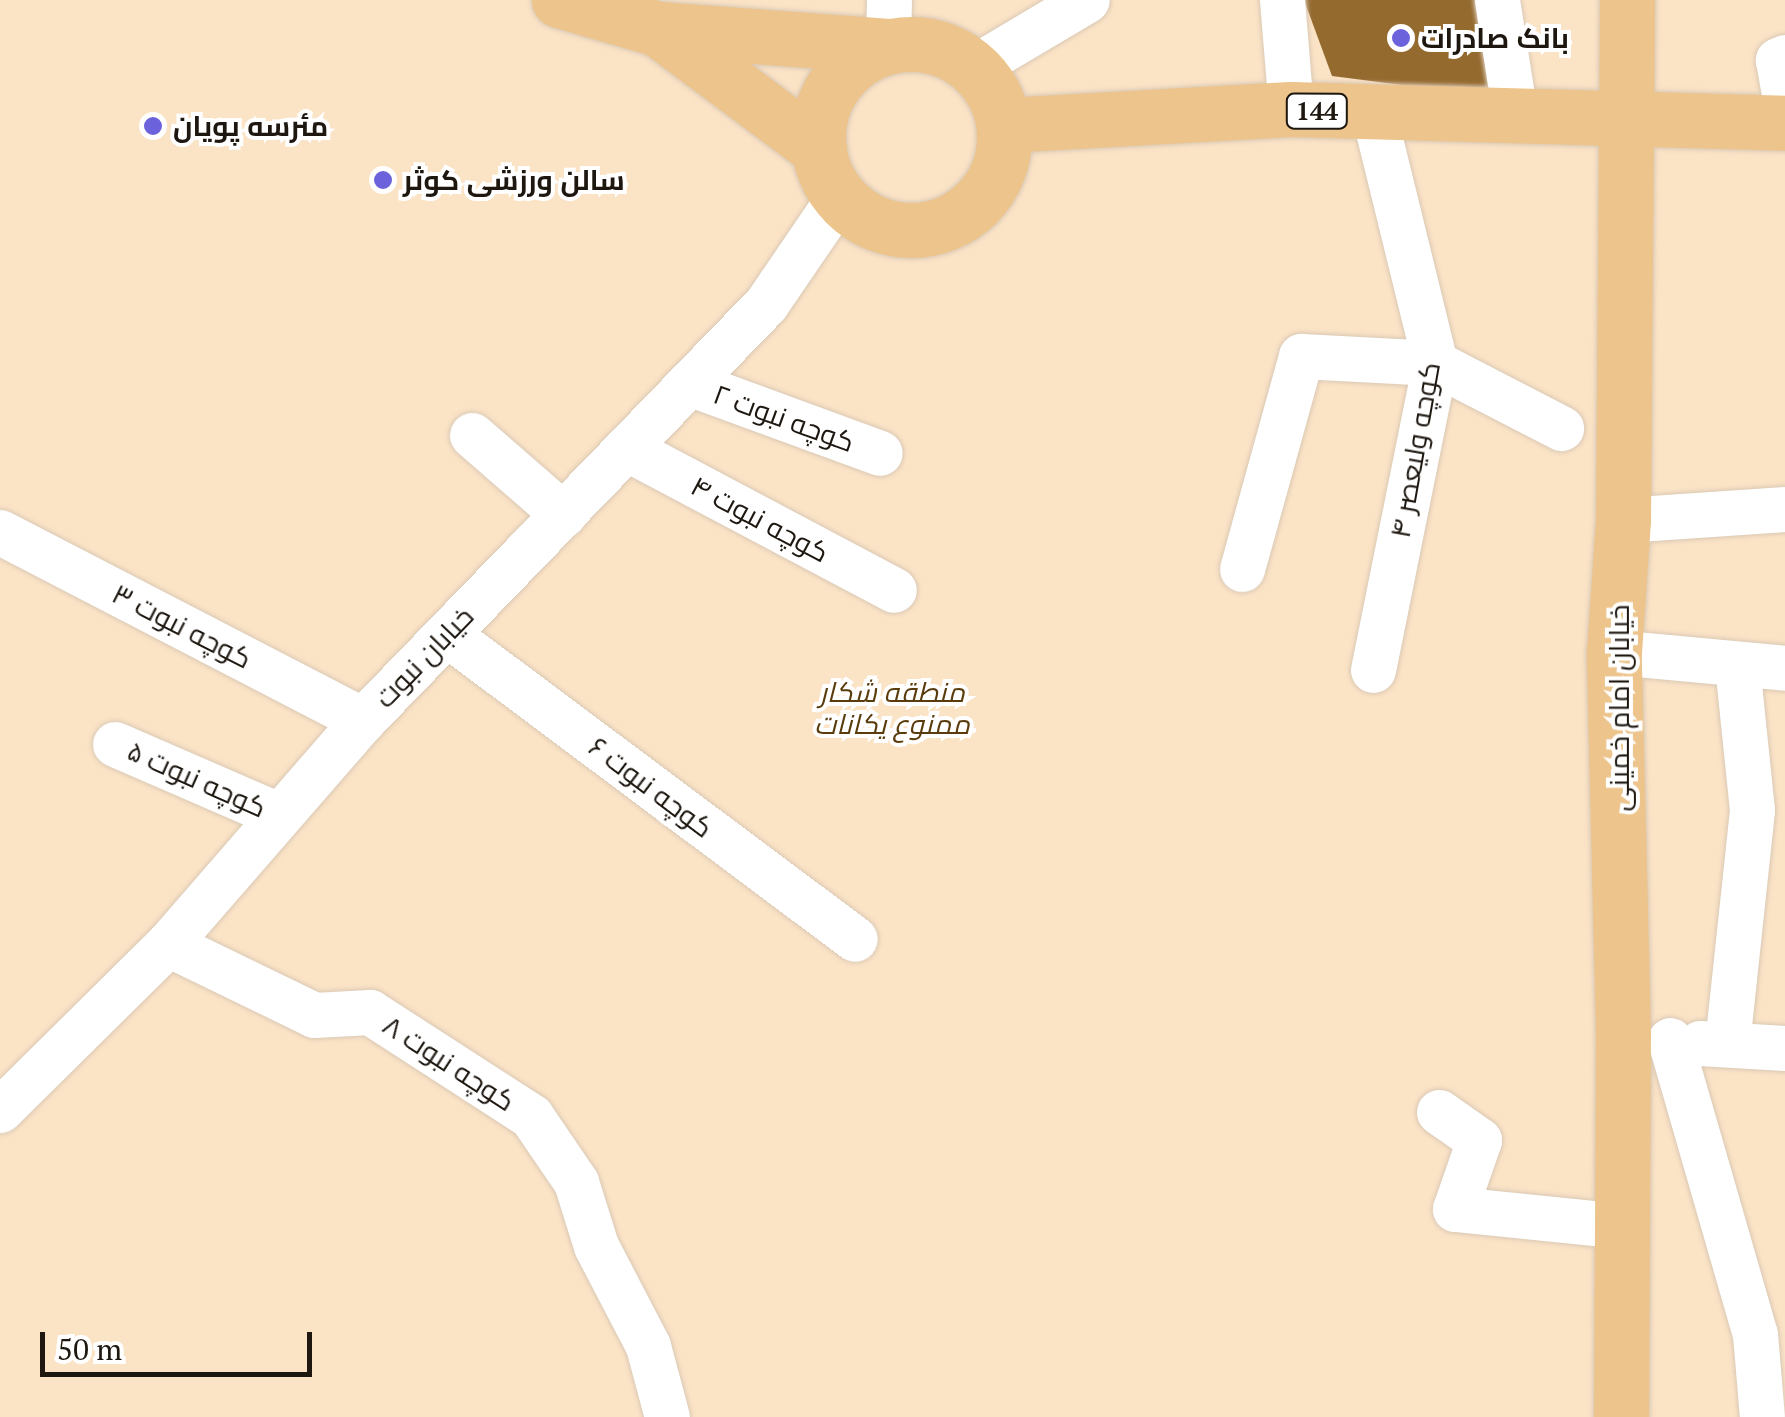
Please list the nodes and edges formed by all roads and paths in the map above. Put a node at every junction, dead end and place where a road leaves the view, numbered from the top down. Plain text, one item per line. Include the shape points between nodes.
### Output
1 (1087, 0) edge
2 (1282, 0) edge
3 (1497, 0) edge
4 (1627, 0) edge
5 (580, 3) edge
6 (888, 23) edge
7 (658, 30) junction
8 (974, 66) junction
9 (1291, 109) junction
10 (1374, 114) junction
11 (1515, 115) junction
12 (1629, 120) junction
13 (1785, 122) edge
14 (1005, 125) junction
15 (829, 173) junction
16 (1435, 364) junction
17 (689, 383) junction
18 (1561, 428) dead end
19 (472, 435) dead end
20 (626, 448) junction
21 (880, 452) dead end
22 (1785, 509) edge
23 (563, 514) junction
24 (1623, 520) junction
25 (0, 532) edge
26 (1242, 569) dead end
27 (894, 590) dead end
28 (447, 634) junction
29 (1614, 652) junction
30 (1737, 666) junction
31 (1785, 668) edge
32 (1374, 670) dead end
33 (363, 720) junction
34 (116, 744) dead end
35 (278, 815) junction
36 (855, 939) dead end
37 (168, 944) junction
38 (1647, 1037) junction
39 (1727, 1044) junction
40 (1785, 1048) edge
41 (0, 1110) edge
42 (1439, 1112) dead end
43 (1622, 1226) junction
44 (667, 1417) edge
45 (1621, 1417) edge
46 (1762, 1417) edge

1 - 8 street
2 - 9 street
3 - 11 street
4 - 12 main road, خیابان امام خمینی
5 - 7 main road
6 - 7 main road
6 - 8 main road
6 - 15 main road via 833,84 819,122
7 - 15 main road
8 - 14 main road
9 - 10 main road, 144
9 - 14 main road, 144
10 - 11 main road, 144
10 - 16 street, کوچه ولیعصر ۴
11 - 12 main road, 144
12 - 13 main road, 144
12 - 24 main road, خیابان امام خمینی
14 - 15 main road via 1005,153 987,193 957,220 910,233 864,218
15 - 17 street, خیابان نبوت via 766,304
16 - 18 street
16 - 26 street via 1300,356
16 - 32 street, کوچه ولیعصر ۴
17 - 20 street, خیابان نبوت
17 - 21 street, کوچه نبوت ۲
19 - 23 street
20 - 23 street, خیابان نبوت
20 - 27 street, کوچه نبوت ۴
22 - 24 street
23 - 28 street, خیابان نبوت
24 - 29 main road, خیابان امام خمینی
25 - 33 street, کوچه نبوت ۳
28 - 33 street, خیابان نبوت
28 - 36 street, کوچه نبوت ۶
29 - 30 street
29 - 38 main road, خیابان امام خمینی
30 - 31 street
30 - 39 street via 1752,810
33 - 35 street, خیابان نبوت
34 - 35 street, کوچه نبوت ۵
35 - 37 street, خیابان نبوت
37 - 41 street, خیابان نبوت
37 - 44 street, کوچه نبوت ۸ via 314,1015 370,1012 531,1116 576,1182 596,1246 648,1346
38 - 39 street
38 - 43 main road, خیابان امام خمینی
38 - 46 street via 1755,1334
39 - 40 street
42 - 43 street via 1479,1140 1455,1209
43 - 45 main road, خیابان امام خمینی

